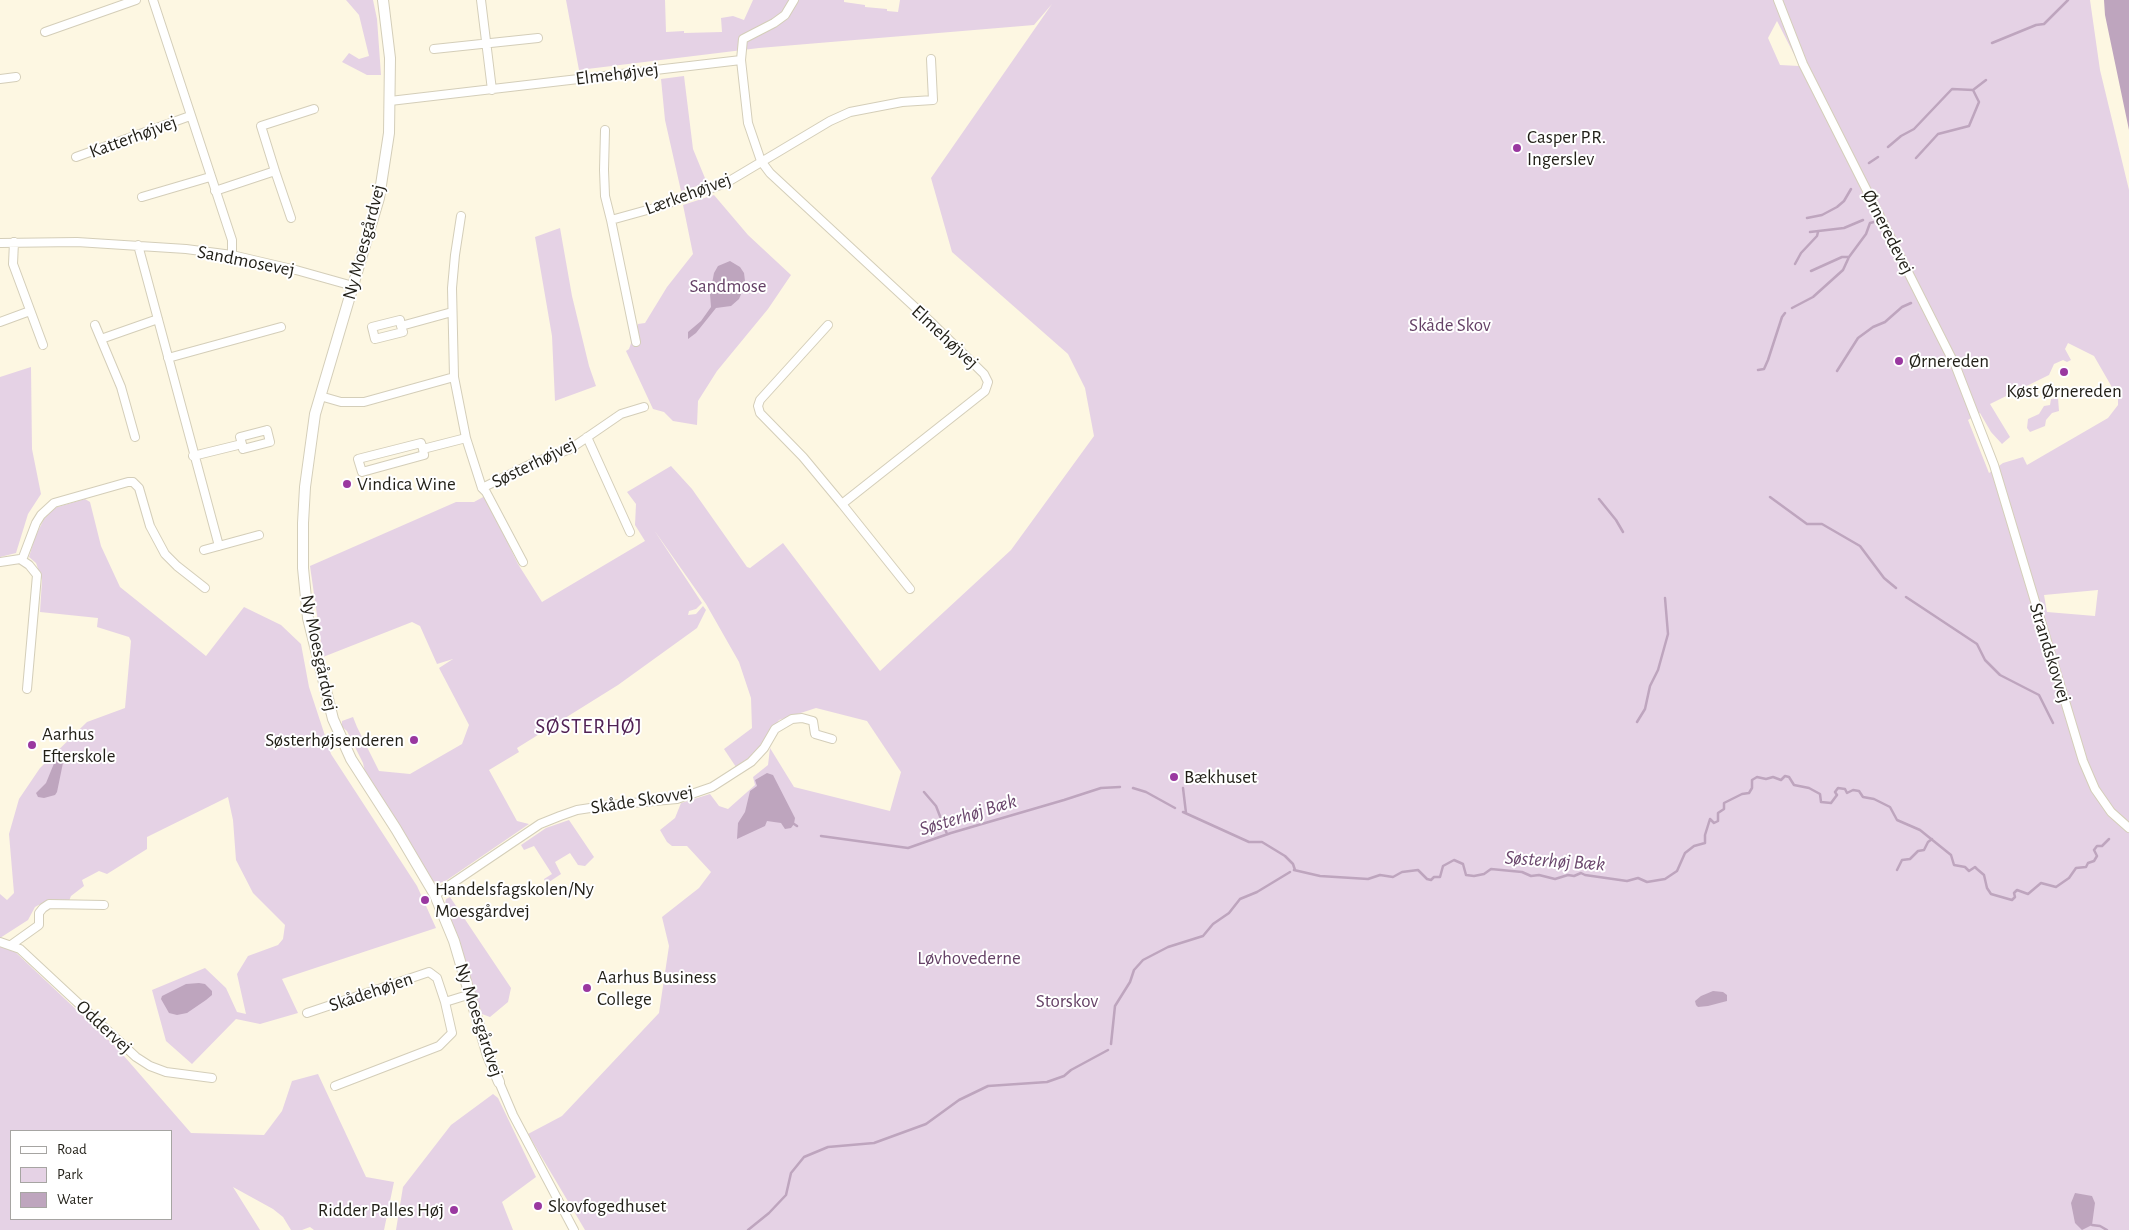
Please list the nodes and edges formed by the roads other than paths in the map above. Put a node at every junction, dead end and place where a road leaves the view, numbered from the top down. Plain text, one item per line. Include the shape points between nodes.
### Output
1 (136, 0) edge
2 (153, 0) edge
3 (383, 0) edge
4 (480, 0) edge
5 (794, 0) edge
6 (1778, 0) edge
7 (45, 32) dead end
8 (538, 38) dead end
9 (486, 44) junction
10 (434, 49) dead end
11 (931, 59) dead end
12 (741, 60) junction
13 (16, 77) dead end
14 (0, 79) edge
15 (492, 90) junction
16 (390, 101) junction
17 (314, 109) dead end
18 (190, 116) junction
19 (605, 130) dead end
20 (76, 157) dead end
21 (761, 161) junction
22 (275, 171) junction
23 (210, 177) junction
24 (215, 191) junction
25 (142, 197) dead end
26 (461, 216) dead end
27 (291, 218) dead end
28 (611, 220) junction
29 (14, 242) junction
30 (0, 243) edge
31 (138, 245) junction
32 (232, 255) junction
33 (353, 286) junction
34 (30, 311) junction
35 (452, 312) junction
36 (158, 319) junction
37 (0, 322) edge
38 (95, 325) dead end
39 (828, 325) dead end
40 (401, 326) dead end
41 (281, 327) dead end
42 (101, 339) junction
43 (636, 342) dead end
44 (43, 345) dead end
45 (168, 358) junction
46 (454, 377) junction
47 (320, 396) junction
48 (644, 407) dead end
49 (135, 436) dead end
50 (587, 437) junction
51 (466, 438) junction
52 (242, 444) dead end
53 (423, 450) junction
54 (193, 456) junction
55 (1994, 465) joint
56 (482, 488) junction
57 (842, 504) junction
58 (630, 532) dead end
59 (259, 535) dead end
60 (218, 546) junction
61 (204, 550) dead end
62 (22, 560) junction
63 (0, 562) edge
64 (523, 562) dead end
65 (205, 588) dead end
66 (910, 589) dead end
67 (27, 689) dead end
68 (832, 739) dead end
69 (2129, 828) edge
70 (435, 895) junction
71 (104, 905) dead end
72 (0, 942) edge
73 (11, 945) junction
74 (471, 994) junction
75 (445, 1002) junction
76 (307, 1013) dead end
77 (212, 1078) dead end
78 (499, 1082) joint
79 (335, 1086) dead end
80 (574, 1230) edge

1 - 7 street
2 - 18 street, Katterhøjvej
3 - 16 street, Ny Moesgårdvej via 390,58
4 - 9 street
5 - 12 street via 774,23 743,39
6 - 55 street, Ørneredevej via 1803,64 1956,367
8 - 9 street
9 - 10 street
9 - 15 street
11 - 21 street via 933,100 850,112
12 - 15 street, Elmehøjvej
12 - 21 street, Elmehøjvej via 748,123
13 - 14 street
15 - 16 street, Elmehøjvej
16 - 33 street, Ny Moesgårdvej via 389,133 379,198
17 - 22 street via 261,126
18 - 20 street, Katterhøjvej
18 - 23 street, Katterhøjvej
19 - 28 street via 605,196
21 - 28 street, Lærkehøjvej via 726,182
21 - 57 street, Elmehøjvej via 770,174 939,331 984,374 988,382 985,391
22 - 24 street
22 - 27 street
23 - 24 street, Katterhøjvej
23 - 25 street
24 - 32 street, Katterhøjvej via 232,240
26 - 35 street, Søsterhøjvej
28 - 43 street
29 - 30 street, Sandmosevej
29 - 31 street, Sandmosevej
29 - 34 street via 13,264
31 - 32 street, Sandmosevej
31 - 36 street
32 - 33 street, Sandmosevej
33 - 47 street, Ny Moesgårdvej
34 - 37 street
34 - 44 street
35 - 40 street
35 - 46 street, Søsterhøjvej
36 - 42 street
36 - 45 street
38 - 42 street
39 - 57 street via 758,406 760,413
41 - 45 street
42 - 49 street
45 - 54 street
46 - 47 street via 364,402 341,402
46 - 51 street, Søsterhøjvej
47 - 70 street, Ny Moesgårdvej via 305,487 303,523 308,618 319,670 333,719 350,759
48 - 50 street, Søsterhøjvej via 621,414
50 - 56 street, Søsterhøjvej via 570,449
50 - 58 street, Søsterhøjvej
51 - 53 street
51 - 56 street, Søsterhøjvej
52 - 54 street
53 - 53 street via 421,443 358,459 362,472 424,456
54 - 60 street
55 - 69 street, Strandskovvej via 2083,761 2095,789 2111,812
56 - 64 street, Søsterhøjvej
57 - 66 street
59 - 60 street
60 - 61 street
62 - 63 street
62 - 65 street via 36,523 54,503 133,482 139,488 150,526 165,554
62 - 67 street via 37,575
68 - 70 street, Skåde Skovvej via 815,734 813,722 792,719 775,730 751,762 712,788 677,799 610,804 560,816 540,824
70 - 74 street, Ny Moesgårdvej
71 - 73 street via 49,904 39,913 39,925
72 - 73 street, Oddervej
73 - 77 street, Oddervej via 20,949 136,1057 166,1072
74 - 75 street
74 - 78 street, Ny Moesgårdvej via 488,1056
75 - 76 street, Skådehøjen via 437,978 429,972
75 - 79 street, Skådehøjen via 452,1033 438,1046
78 - 80 street, Ny Moesgårdvej

